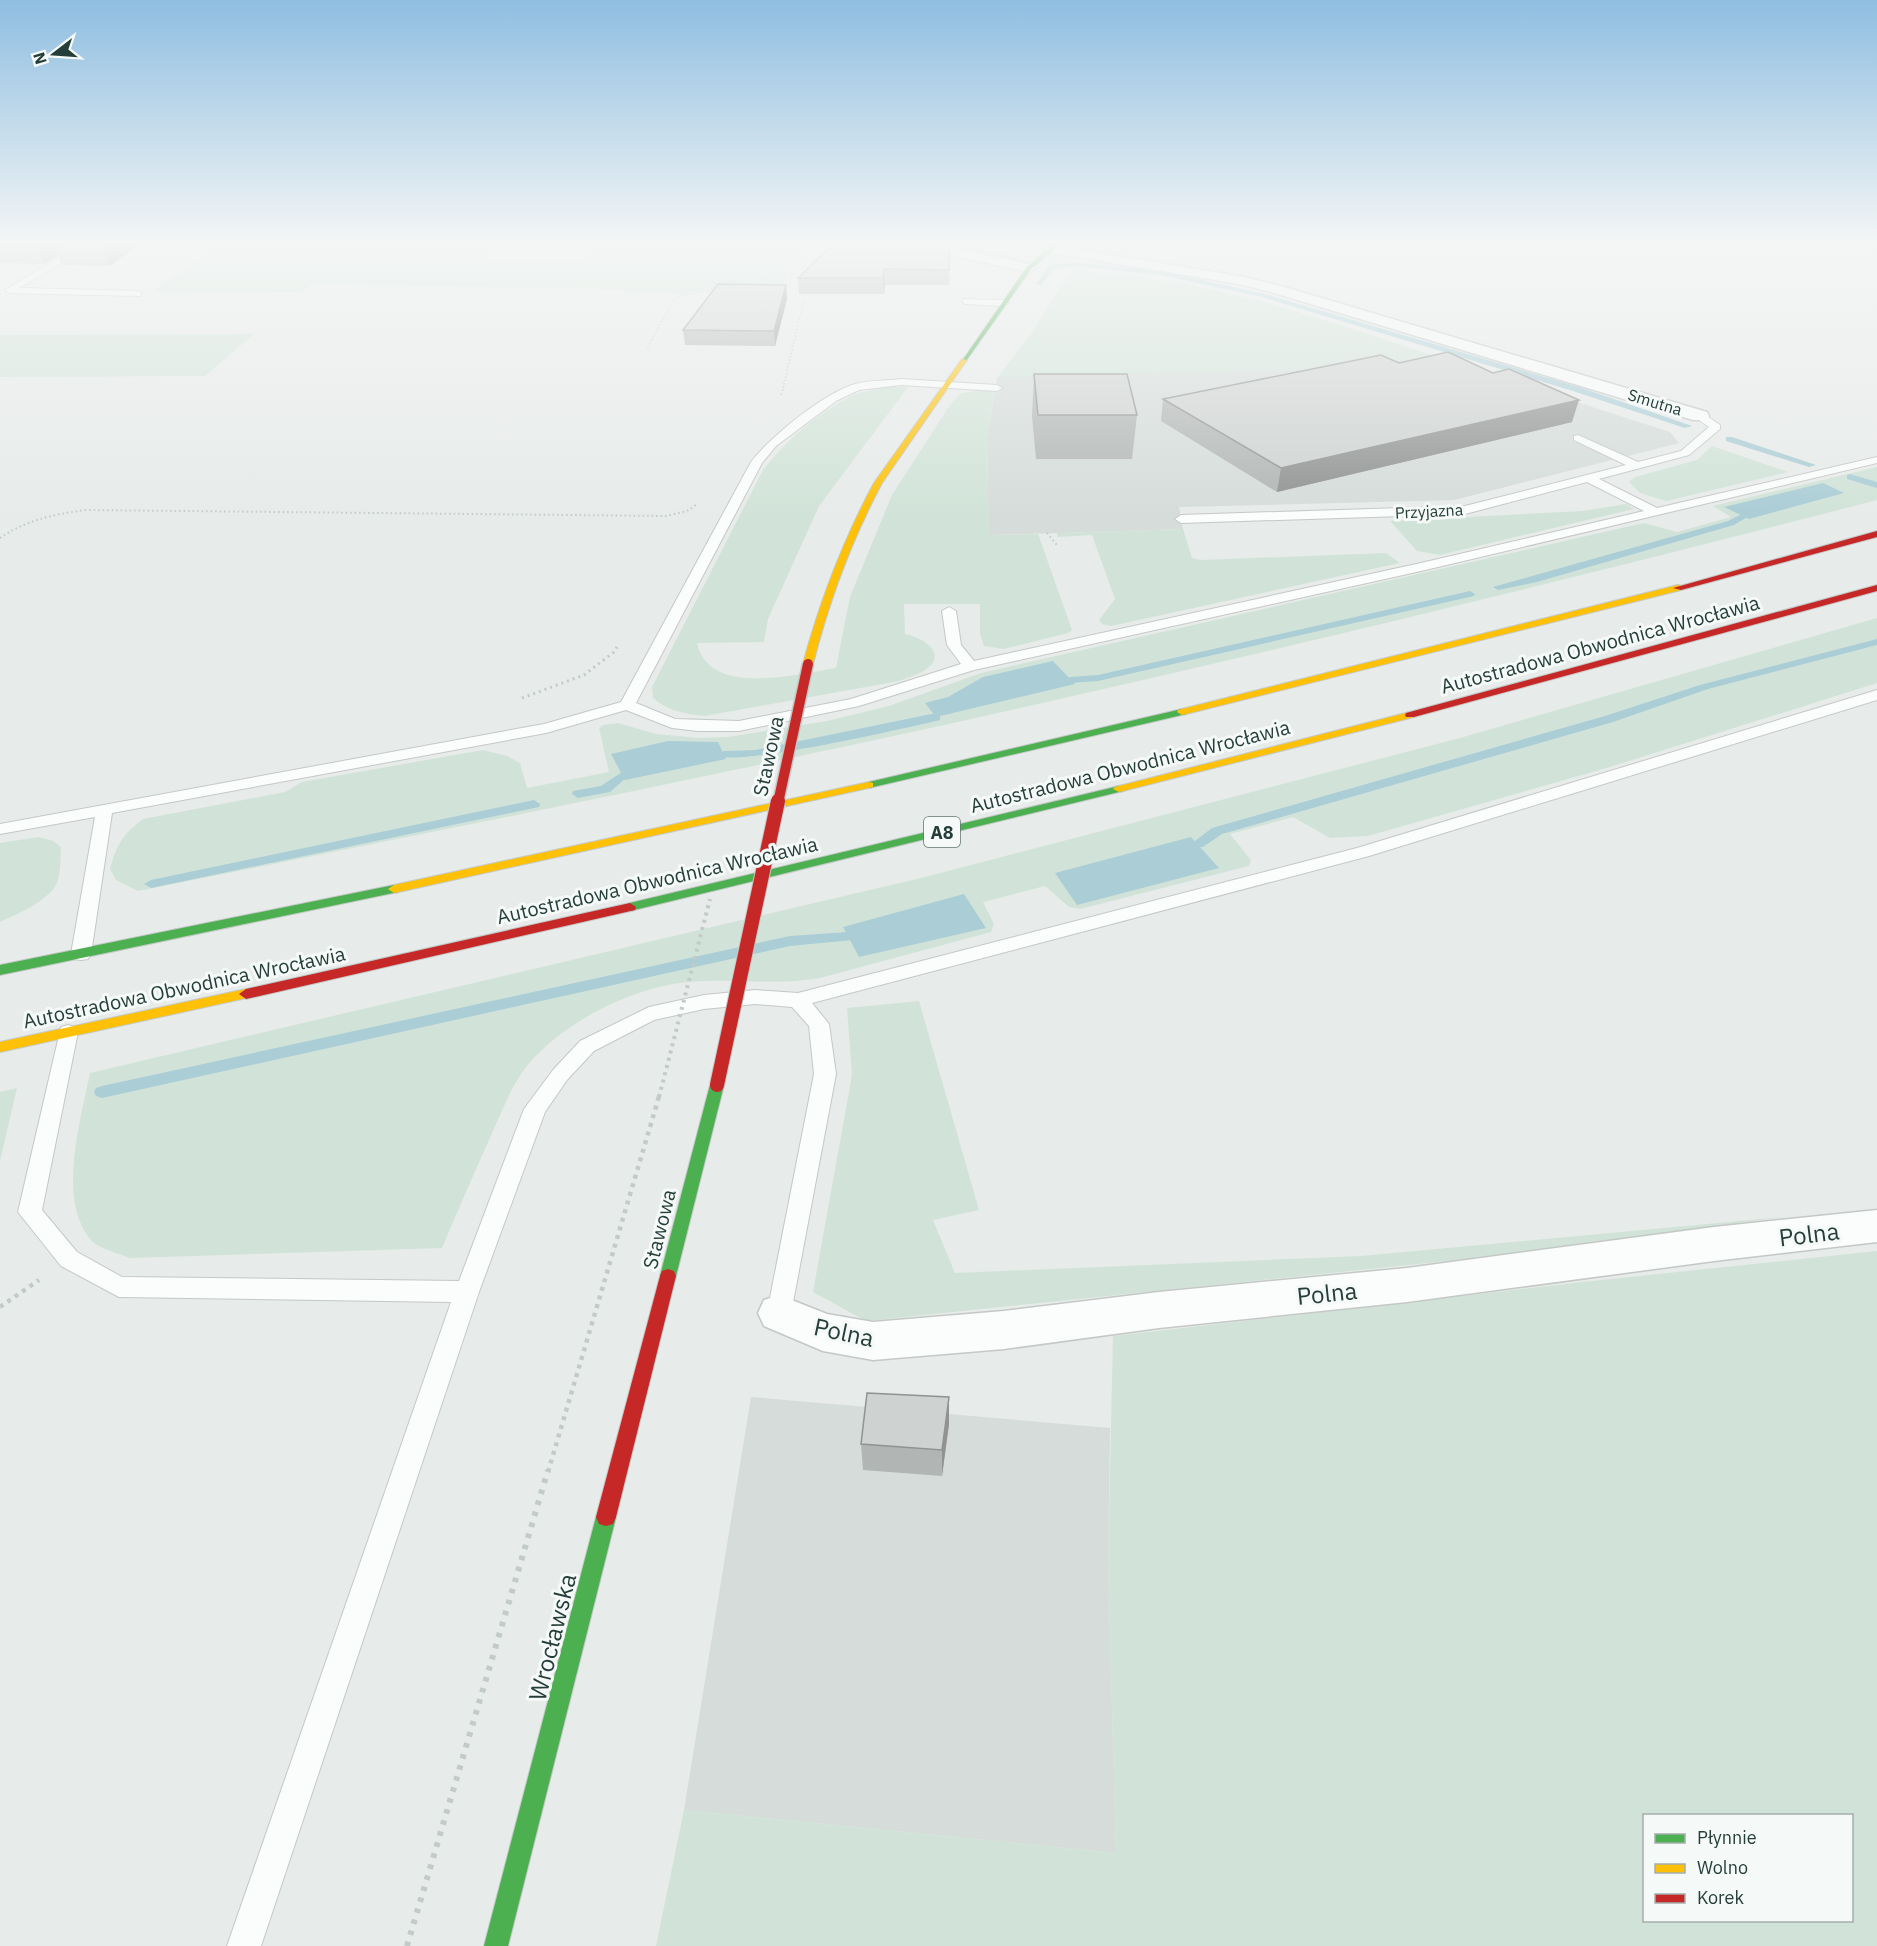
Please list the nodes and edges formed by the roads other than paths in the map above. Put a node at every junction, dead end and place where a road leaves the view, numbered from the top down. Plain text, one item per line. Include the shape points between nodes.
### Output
1 (982, 334) edge
2 (1423, 334) edge
3 (947, 383) junction
4 (997, 388) dead end
5 (1700, 416) joint
6 (1578, 438) dead end
7 (1877, 460) edge
8 (1638, 466) junction
9 (1590, 479) junction
10 (1656, 512) junction
11 (1181, 519) dead end
12 (1877, 534) edge
13 (1877, 588) edge
14 (949, 611) dead end
15 (970, 666) junction
16 (1877, 695) edge
17 (627, 705) junction
18 (104, 812) junction
19 (0, 829) edge
20 (81, 954) junction
21 (0, 970) edge
22 (798, 1000) junction
23 (68, 1032) junction
24 (0, 1047) edge
25 (1877, 1226) edge
26 (467, 1292) junction
27 (779, 1313) joint
28 (651, 1340) joint
29 (244, 1946) edge
30 (496, 1946) edge

1 - 3 main road, Stawowa
2 - 5 street, Smutna
3 - 4 lane
3 - 17 lane via 894,382 857,387 832,399 772,444 758,462
3 - 28 main road, Stawowa, bridge via 893,459 861,513 829,585 808,664 717,1084
5 - 8 lane, Przyjazna via 1716,427 1685,453
6 - 8 lane
7 - 10 lane
8 - 9 lane, Przyjazna
9 - 10 lane
9 - 11 lane, Przyjazna via 1465,510
10 - 15 lane
12 - 20 main road, Autostradowa Obwodnica Wrocławia via 1712,580 1031,749
13 - 23 main road, Autostradowa Obwodnica Wrocławia / A8 via 1571,674 1071,802 460,946
14 - 15 lane via 954,645
15 - 17 lane via 854,704 738,726 672,723
16 - 22 lane via 1363,852
17 - 18 lane via 546,728
18 - 19 lane
18 - 20 lane
20 - 21 main road, Autostradowa Obwodnica Wrocławia
22 - 26 lane via 755,997 704,1002 649,1014 587,1046 535,1109
22 - 27 lane via 819,1024 825,1074
23 - 24 main road, Autostradowa Obwodnica Wrocławia / A8
23 - 26 lane via 30,1212 69,1259 119,1287
25 - 27 street, Polna via 1407,1285 873,1341 824,1332
26 - 29 lane
28 - 30 main road, Wrocławska

